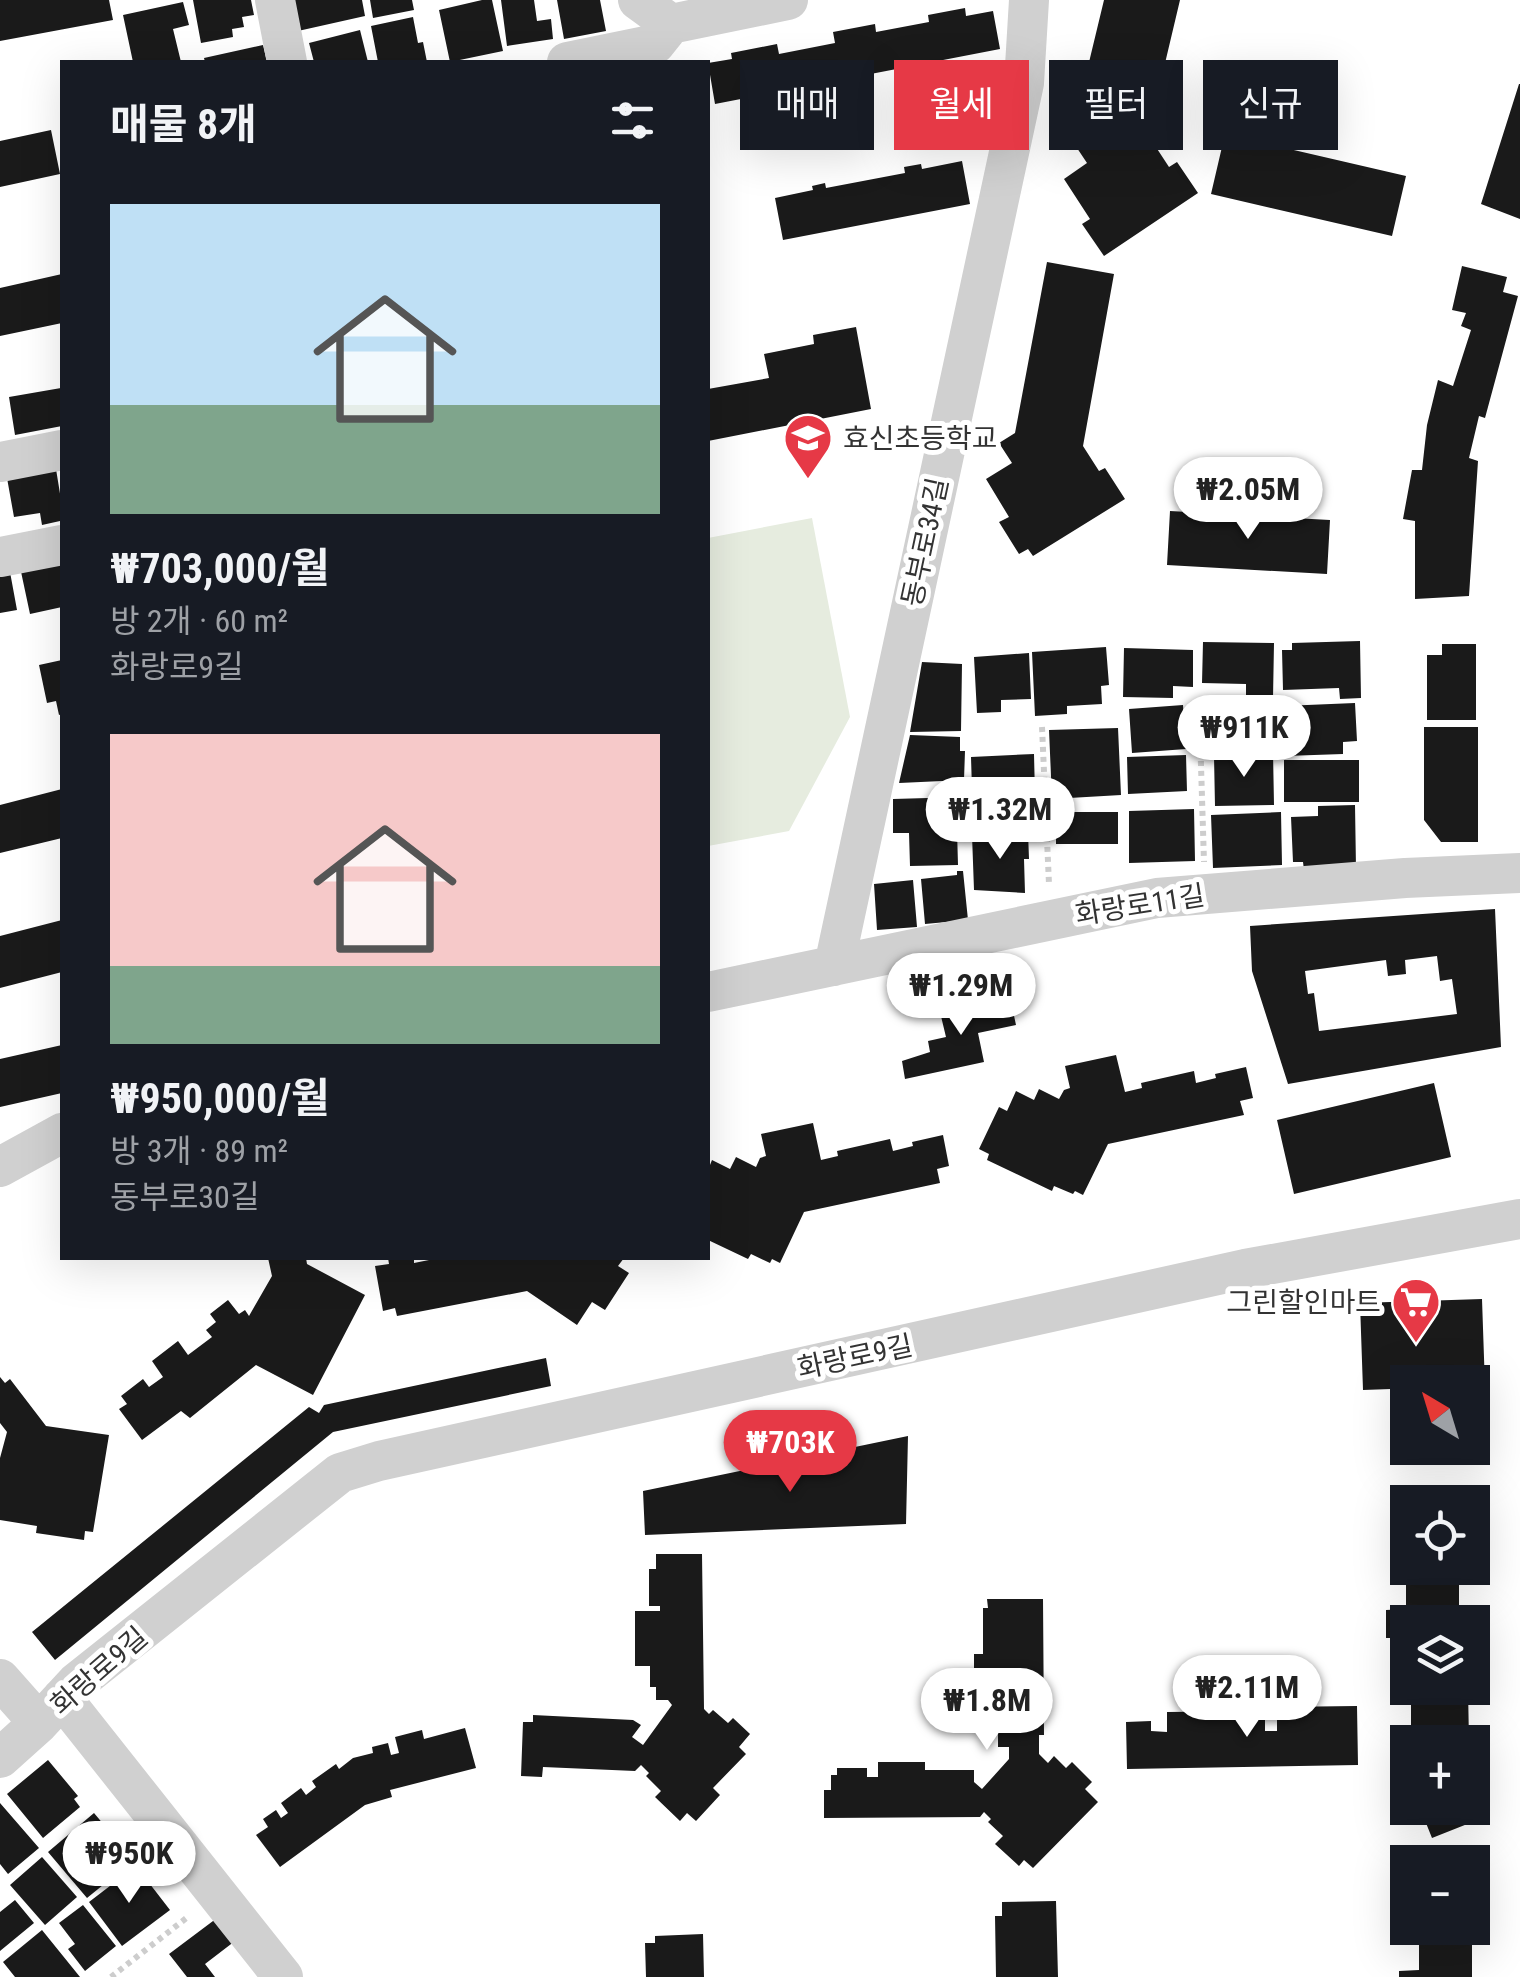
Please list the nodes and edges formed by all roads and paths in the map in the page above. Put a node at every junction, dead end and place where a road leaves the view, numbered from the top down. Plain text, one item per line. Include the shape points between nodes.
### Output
1 (275, 0) edge
2 (638, 0) edge
3 (788, 0) edge
4 (1030, 0) edge
5 (671, 24) junction
6 (287, 60) edge
7 (578, 60) edge
8 (60, 450) edge
9 (0, 462) edge
10 (60, 544) edge
11 (0, 558) edge
12 (1199, 701) dead end
13 (1042, 727) dead end
14 (1520, 873) edge
15 (1205, 894) junction
16 (1050, 920) junction
17 (834, 966) junction
18 (710, 992) edge
19 (60, 1134) edge
20 (0, 1167) edge
21 (1520, 1219) edge
22 (0, 1679) edge
23 (51, 1711) junction
24 (0, 1758) edge
25 (218, 1894) junction
26 (111, 1977) edge
27 (284, 1977) edge

1 - 6 street
2 - 5 street
3 - 5 street
4 - 17 street, 동부로34길 via 1024,83
5 - 7 street via 655,44
8 - 9 street
10 - 11 street
12 - 15 path
13 - 16 path
14 - 15 street, 화랑로11길
15 - 16 street, 화랑로11길
16 - 17 street, 화랑로11길
17 - 18 street, 화랑로11길
19 - 20 street
21 - 23 street, 화랑로9길 via 1245,1269 340,1473 76,1683
22 - 23 street
23 - 24 street, 화랑로9길
23 - 25 street
25 - 26 path
25 - 27 street

